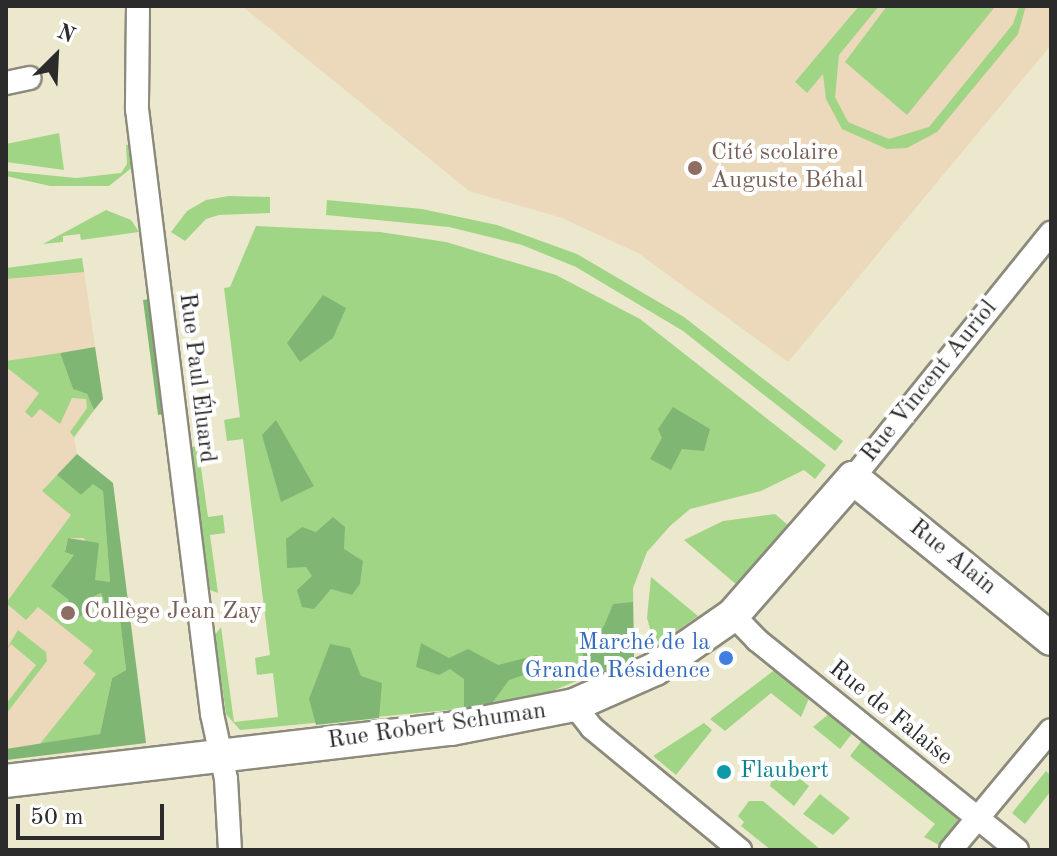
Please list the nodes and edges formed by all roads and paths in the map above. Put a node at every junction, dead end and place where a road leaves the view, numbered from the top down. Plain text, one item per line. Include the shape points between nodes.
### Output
1 (138, 6) edge
2 (29, 78) dead end
3 (6, 83) edge
4 (1051, 233) edge
5 (853, 478) junction
6 (808, 531) joint
7 (733, 615) junction
8 (1051, 639) edge
9 (574, 705) junction
10 (1051, 730) edge
11 (220, 756) junction
12 (6, 781) edge
13 (978, 818) junction
14 (230, 850) edge
15 (740, 850) edge
16 (951, 850) edge
17 (1017, 850) edge

1 - 11 street, Rue Paul Éluard via 135,68 142,150
2 - 3 street
4 - 5 street, Rue Vincent Auriol
5 - 6 street, Rue Vincent Auriol
5 - 8 street, Rue Alain
6 - 7 street, Rue Robert Schuman
7 - 9 street, Rue Robert Schuman via 655,669
7 - 13 street, Rue de Falaise
9 - 11 street, Rue Robert Schuman via 480,725
9 - 15 street via 592,728
10 - 13 street
11 - 12 street, Rue Robert Schuman
11 - 14 street, Rue Paul Éluard
13 - 16 street
13 - 17 street, Rue de Falaise

